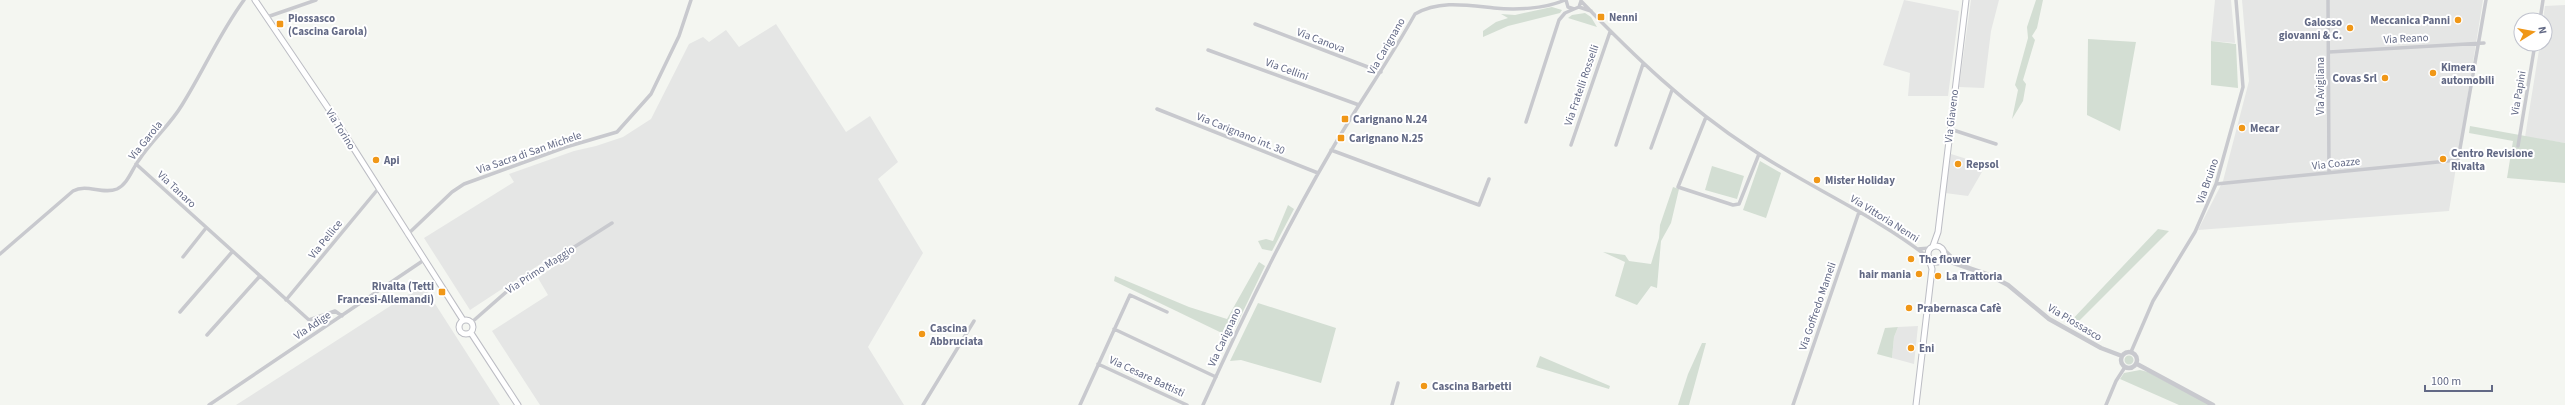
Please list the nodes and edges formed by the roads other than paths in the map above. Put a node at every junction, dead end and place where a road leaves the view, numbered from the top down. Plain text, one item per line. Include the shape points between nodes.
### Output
1 (244, 0) edge
2 (255, 0) edge
3 (316, 0) edge
4 (691, 0) edge
5 (1581, 0) edge
6 (1966, 0) edge
7 (2236, 0) edge
8 (2328, 0) edge
9 (2486, 0) edge
10 (2543, 0) edge
11 (1566, 3) edge
12 (1579, 7) junction
13 (1574, 9) junction
14 (1590, 11) junction
15 (2541, 12) edge
16 (1565, 13) junction
17 (266, 17) junction
18 (1255, 24) dead end
19 (1610, 32) junction
20 (2478, 43) junction
21 (2484, 43) dead end
22 (1208, 50) dead end
23 (2329, 52) junction
24 (2535, 52) edge
25 (1643, 64) junction
26 (1381, 72) junction
27 (1672, 90) junction
28 (1359, 105) junction
29 (1157, 109) dead end
30 (1706, 117) junction
31 (1526, 122) dead end
32 (1950, 129) junction
33 (1996, 144) dead end
34 (1571, 145) dead end
35 (1616, 145) dead end
36 (2518, 146) dead end
37 (1651, 148) dead end
38 (1331, 150) junction
39 (1759, 154) junction
40 (2458, 160) junction
41 (136, 164) junction
42 (2459, 170) dead end
43 (1318, 173) junction
44 (2329, 173) junction
45 (1489, 179) dead end
46 (2216, 184) junction
47 (378, 188) junction
48 (1859, 212) junction
49 (612, 223) dead end
50 (206, 228) junction
51 (1938, 232) junction
52 (407, 235) junction
53 (1932, 247) junction
54 (1941, 248) junction
55 (1918, 249) junction
56 (232, 252) junction
57 (0, 254) edge
58 (183, 256) dead end
59 (1929, 258) junction
60 (424, 260) junction
61 (1940, 260) junction
62 (1960, 264) junction
63 (1932, 269) junction
64 (260, 276) junction
65 (286, 300) junction
66 (180, 312) dead end
67 (1167, 312) dead end
68 (342, 316) junction
69 (463, 320) junction
70 (472, 322) junction
71 (974, 322) dead end
72 (1114, 329) junction
73 (470, 333) junction
74 (207, 335) dead end
75 (2131, 352) junction
76 (2122, 356) junction
77 (1098, 364) junction
78 (2137, 364) junction
79 (2125, 367) junction
80 (1216, 377) junction
81 (1398, 383) dead end
82 (209, 405) edge
83 (518, 405) edge
84 (923, 405) edge
85 (1080, 405) edge
86 (1187, 405) edge
87 (1203, 405) edge
88 (1392, 405) edge
89 (1793, 405) edge
90 (1916, 405) edge
91 (2106, 405) edge
92 (2214, 405) edge

1 - 41 street, Via Garola via 215,43 176,115
2 - 17 main road, Via Torino
3 - 17 street
4 - 52 street, Via Sacra di San Michele via 679,36 651,94 617,132 566,147 464,184 452,192
5 - 12 street
5 - 14 street, Via Vittoria Nenni
6 - 32 main road, Via Giaveno
7 - 46 street, Via Bruino via 2243,88
8 - 23 street, Via Avigliana
9 - 20 street
10 - 15 street
11 - 13 street
11 - 16 street
11 - 26 street, Via Carignano via 1494,8 1447,1 1424,6 1414,14
12 - 13 street
12 - 14 street, Via Vittoria Nenni
13 - 16 street
14 - 19 street, Via Vittoria Nenni
16 - 31 street via 1559,20
17 - 47 main road, Via Torino
18 - 26 street, Via Canova
19 - 25 street, Via Vittoria Nenni
19 - 34 street, Via Fratelli Rosselli
20 - 21 street, Via Reano
20 - 23 street, Via Reano
20 - 40 street
22 - 28 street, Via Cellini
23 - 44 street, Via Avigliana
24 - 36 street, Via Papini
25 - 27 street, Via Vittoria Nenni
25 - 35 street
26 - 28 street, Via Carignano
27 - 30 street, Via Vittoria Nenni
27 - 37 street
28 - 38 street, Via Carignano
29 - 43 street, Via Carignano int. 30
30 - 39 street, Via Vittoria Nenni
30 - 39 street via 1678,187 1733,205 1739,204
32 - 33 street
32 - 51 main road, Via Giaveno
38 - 43 street, Via Carignano
38 - 45 street via 1479,205
39 - 48 street, Via Vittoria Nenni
40 - 42 street
40 - 44 street, Via Coazze
41 - 50 street, Via Tanaro
41 - 57 street, Via Garola via 127,180 117,189 79,188 73,191
43 - 80 street, Via Carignano via 1246,311
44 - 46 street, Via Coazze
46 - 75 street, Via Bruino via 2195,232 2153,301
47 - 52 main road, Via Torino
47 - 65 street, Via Pellice
48 - 55 street, Via Vittoria Nenni
48 - 89 street, Via Goffredo Mameli
49 - 70 street, Via Primo Maggio via 513,286
50 - 56 street, Via Tanaro
50 - 58 street
51 - 53 main road, Via Giaveno
51 - 54 main road, Via Giaveno
52 - 60 main road, Via Torino
53 - 54 main road
53 - 55 street, Via Vittoria Nenni
53 - 59 main road, Via Giaveno
54 - 61 main road, Via Giaveno
54 - 62 street, Via Piossasco
55 - 59 street, Via Vittoria Nenni
56 - 64 street, Via Tanaro
56 - 66 street
59 - 61 main road
59 - 63 main road, Via Giaveno
60 - 68 street, Via Adige
60 - 69 main road
61 - 62 street, Via Piossasco
61 - 63 main road
62 - 76 street, Via Piossasco via 2008,285 2049,319
63 - 90 main road, Via Giaveno
64 - 65 street, Via Tanaro
64 - 74 street
65 - 68 street, Via Tanaro via 309,320 335,311
67 - 72 street via 1130,295
68 - 82 street, Via Adige
69 - 70 main road
69 - 73 main road via 459,330 465,334
70 - 73 main road via 474,328
71 - 84 street
72 - 77 street
72 - 80 street
73 - 83 main road
75 - 76 street
75 - 78 street via 2137,357
76 - 79 street via 2122,364
77 - 85 street
77 - 86 street, Via Cesare Battisti
78 - 79 street via 2133,368
78 - 92 street
79 - 91 street via 2116,380
80 - 87 street, Via Carignano
81 - 88 street

